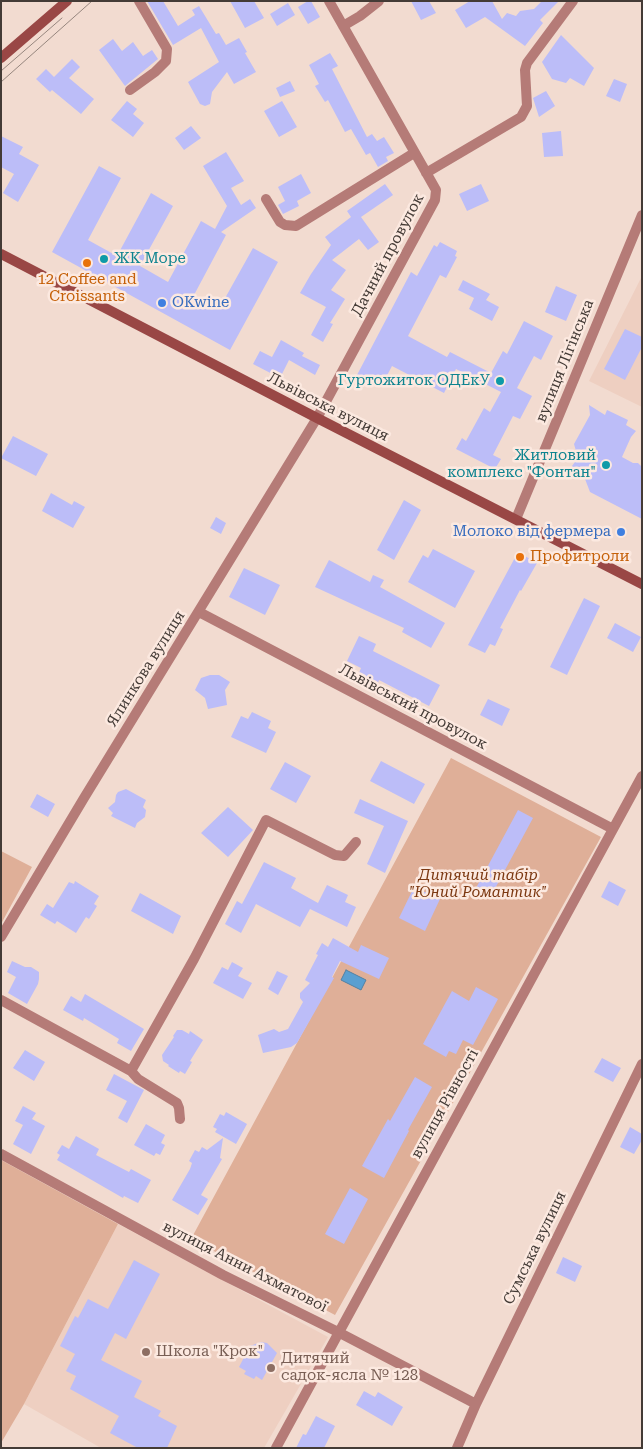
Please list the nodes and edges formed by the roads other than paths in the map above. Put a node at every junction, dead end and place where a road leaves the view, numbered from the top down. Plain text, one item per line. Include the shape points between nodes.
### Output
1 (67, 1) edge
2 (139, 1) edge
3 (329, 1) edge
4 (379, 1) edge
5 (573, 1) edge
6 (343, 26) junction
7 (1, 58) edge
8 (130, 90) dead end
9 (414, 153) junction
10 (426, 172) junction
11 (266, 199) dead end
12 (642, 215) edge
13 (638, 235) edge
14 (1, 254) edge
15 (317, 418) junction
16 (516, 519) junction
17 (642, 584) edge
18 (199, 612) junction
19 (642, 776) edge
20 (613, 829) junction
21 (356, 842) dead end
22 (1, 937) edge
23 (1, 1000) edge
24 (642, 1064) edge
25 (131, 1071) junction
26 (180, 1119) dead end
27 (1, 1154) edge
28 (338, 1332) junction
29 (476, 1404) junction
30 (276, 1448) edge
31 (457, 1448) edge

1 - 7 main road
2 - 8 street via 167,49 166,61
3 - 6 street, Дачний провулок
4 - 6 street
5 - 10 street via 527,63 526,106 521,117
6 - 9 street, Дачний провулок
9 - 10 street, Дачний провулок
9 - 11 street via 296,226 285,226 280,222
10 - 15 street, Дачний провулок via 436,190 435,200
12 - 13 street, вулиця Лігінська
13 - 16 street, вулиця Лігінська
14 - 15 main road, Львівська вулиця
15 - 16 main road, Львівська вулиця
15 - 18 street, Ялинкова вулиця
16 - 17 main road, Львівська вулиця
18 - 20 street, Львівський провулок
18 - 22 street, Ялинкова вулиця
19 - 20 street, вулиця Рівності
20 - 28 street, вулиця Рівності
21 - 25 street via 344,856 335,855 266,820
23 - 25 street
24 - 29 street, Сумська вулиця
25 - 26 street via 138,1079 177,1103
27 - 28 street, вулиця Анни Ахматової via 223,1275
28 - 29 street, вулиця Анни Ахматової
28 - 30 street, вулиця Рівності
29 - 31 street, Сумська вулиця

